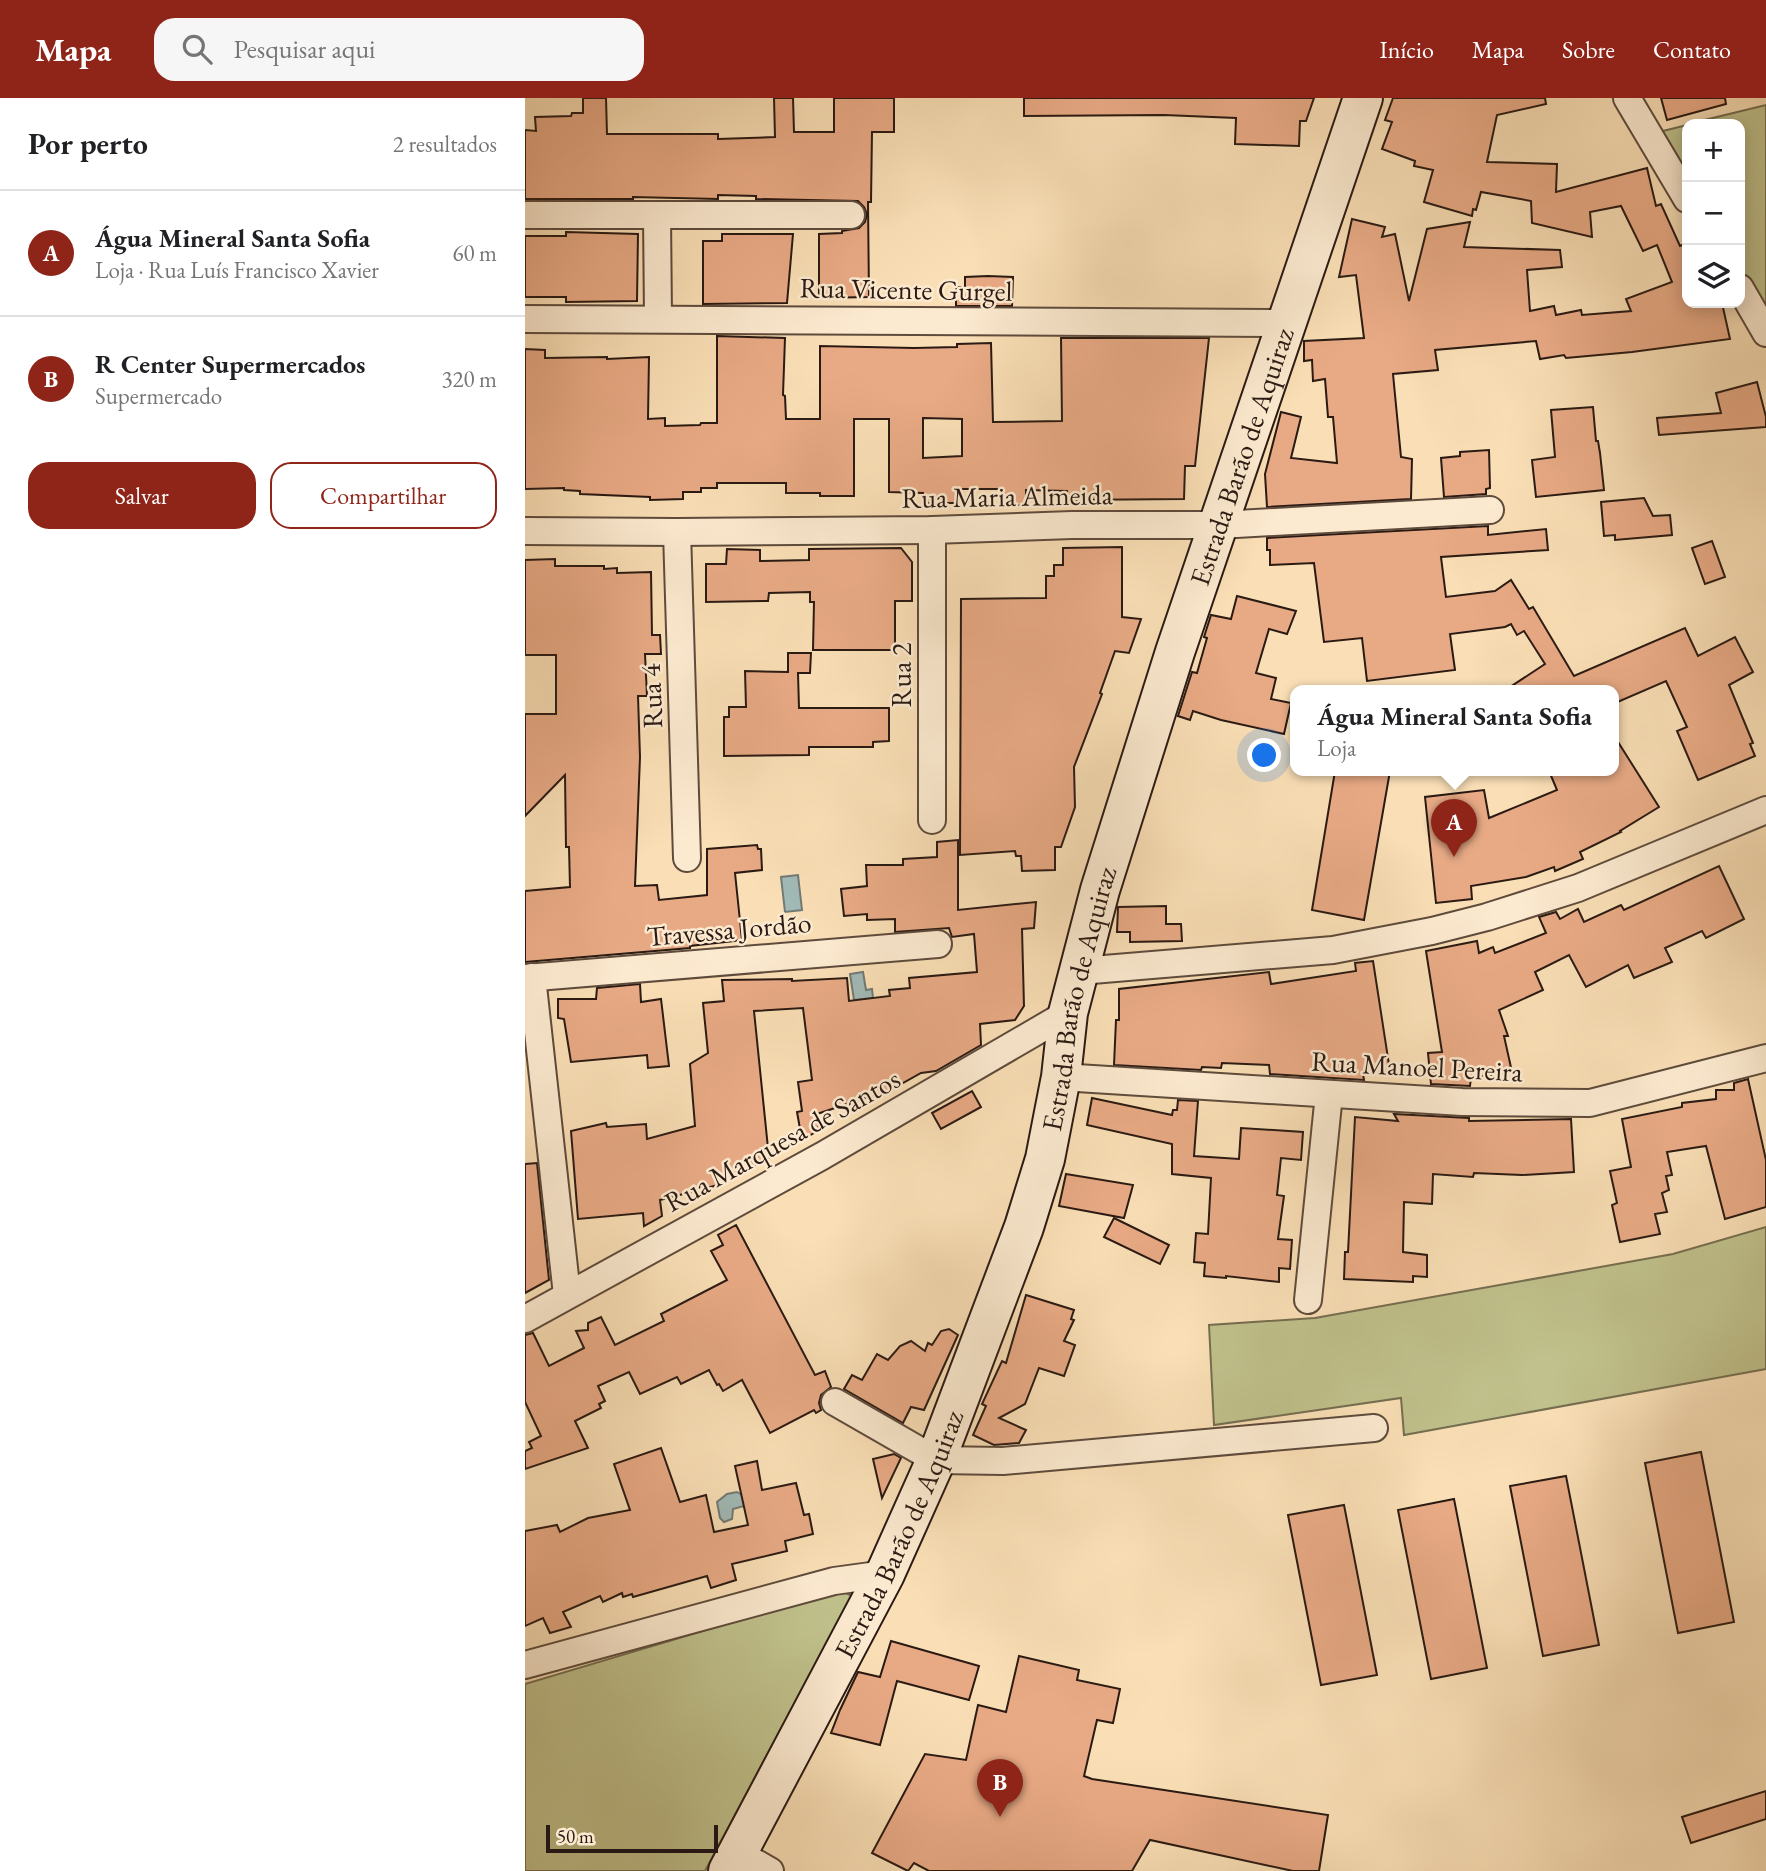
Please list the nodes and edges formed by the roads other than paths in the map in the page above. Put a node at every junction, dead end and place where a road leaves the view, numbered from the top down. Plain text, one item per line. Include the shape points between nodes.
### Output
1 (1363, 98) edge
2 (1627, 98) edge
3 (1682, 191) edge
4 (525, 215) edge
5 (657, 215) junction
6 (851, 215) dead end
7 (1745, 296) edge
8 (658, 318) junction
9 (525, 319) edge
10 (1287, 323) junction
11 (1766, 332) edge
12 (1490, 510) dead end
13 (1219, 525) junction
14 (932, 530) junction
15 (525, 531) edge
16 (677, 532) junction
17 (1766, 810) edge
18 (932, 820) dead end
19 (687, 858) dead end
20 (938, 944) dead end
21 (1080, 971) junction
22 (529, 977) edge
23 (1068, 1013) junction
24 (1766, 1058) edge
25 (1061, 1077) junction
26 (1329, 1094) junction
27 (567, 1296) junction
28 (1308, 1300) dead end
29 (525, 1319) edge
30 (835, 1402) dead end
31 (1374, 1428) dead end
32 (936, 1460) junction
33 (885, 1574) junction
34 (525, 1665) edge
35 (745, 1865) edge

1 - 10 street, Estrada Barão de Aquiraz
2 - 3 street
4 - 5 street
5 - 6 street
5 - 8 street
7 - 11 street
8 - 9 street, Rua Vicente Gurgel
8 - 10 street, Rua Vicente Gurgel
10 - 13 street, Estrada Barão de Aquiraz
12 - 13 street, Rua Maria Almeida
13 - 14 street, Rua Maria Almeida
13 - 21 street, Estrada Barão de Aquiraz via 1100,890
14 - 16 street, Rua Maria Almeida
14 - 18 street, Rua 2
15 - 16 street, Rua Maria Almeida
16 - 19 street, Rua 4
17 - 21 street via 1578,888 1432,931 1333,950
20 - 22 street, Travessa Jordão
21 - 23 street, Estrada Barão de Aquiraz
22 - 27 street
23 - 25 street, Estrada Barão de Aquiraz
23 - 27 street, Rua Marquesa de Santos
24 - 26 street, Rua Manoel Pereira via 1590,1103
25 - 26 street, Rua Manoel Pereira
25 - 32 street, Estrada Barão de Aquiraz via 1045,1159 1024,1227
26 - 28 street
27 - 29 street, Rua Marquesa de Santos
30 - 32 street
31 - 32 street via 1003,1461
32 - 33 street, Estrada Barão de Aquiraz
33 - 34 street via 834,1581
33 - 35 street, Estrada Barão de Aquiraz

